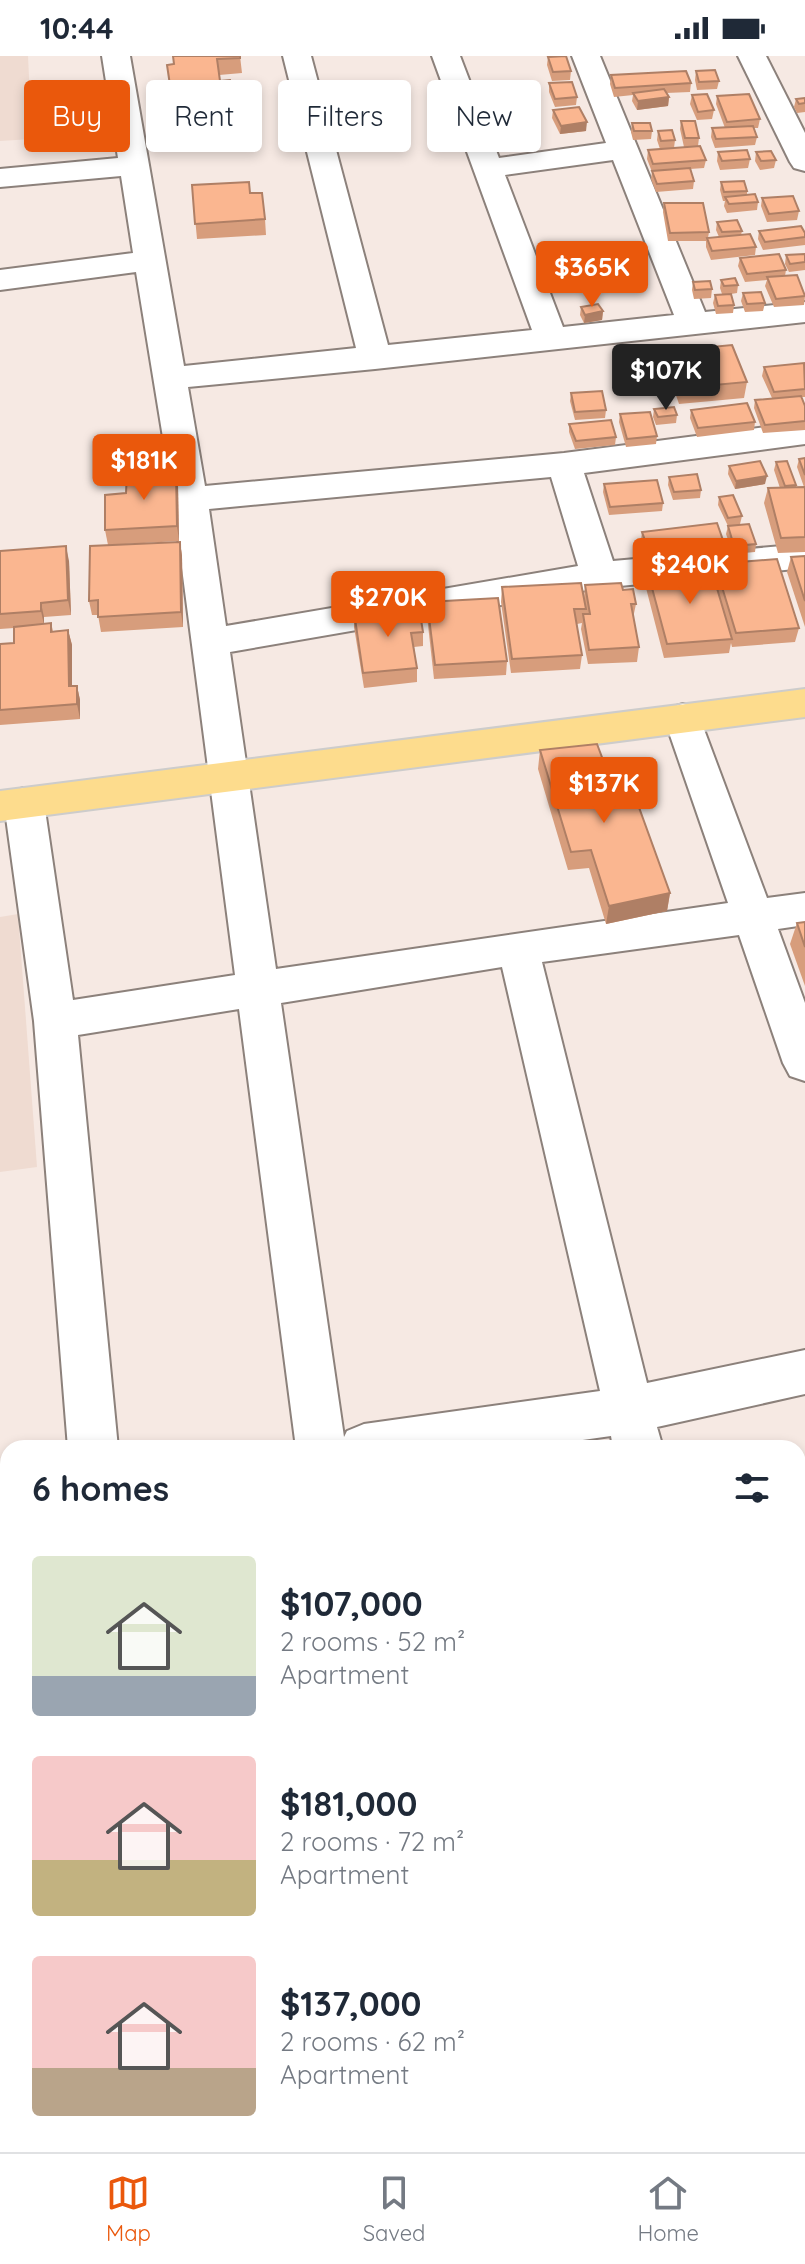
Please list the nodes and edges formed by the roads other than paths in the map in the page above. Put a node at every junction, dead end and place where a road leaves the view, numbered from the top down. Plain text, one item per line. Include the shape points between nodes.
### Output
1 (116, 56) edge
2 (297, 56) edge
3 (446, 56) edge
4 (586, 56) edge
5 (752, 56) edge
6 (624, 150) junction
7 (805, 162) edge
8 (132, 166) junction
9 (488, 168) junction
10 (0, 178) edge
11 (148, 261) junction
12 (0, 280) edge
13 (805, 312) edge
14 (694, 324) junction
15 (552, 340) junction
16 (375, 359) junction
17 (168, 378) junction
18 (805, 433) edge
19 (564, 464) junction
20 (190, 499) junction
21 (805, 556) edge
22 (599, 575) junction
23 (208, 642) junction
24 (805, 703) edge
25 (683, 718) junction
26 (229, 778) junction
27 (12, 805) edge
28 (805, 909) edge
29 (754, 916) junction
30 (518, 948) junction
31 (259, 987) junction
32 (55, 1021) junction
33 (805, 1063) edge
34 (805, 1372) edge
35 (634, 1429) edge
36 (92, 1440) edge
37 (320, 1440) edge
38 (478, 1440) edge

1 - 8 street
2 - 16 street
3 - 9 street
4 - 6 street
5 - 7 street
6 - 9 street
6 - 14 street
8 - 10 street
8 - 11 street
9 - 15 street
11 - 12 street
11 - 17 street
13 - 14 street
14 - 15 street
15 - 16 street
16 - 17 street
17 - 20 street
18 - 19 street
19 - 20 street
19 - 22 street
20 - 23 street
21 - 22 street
22 - 23 street
23 - 26 street
24 - 25 main road
25 - 26 main road
25 - 29 street
26 - 27 main road
26 - 31 street
27 - 32 street
28 - 29 street
29 - 30 street
29 - 33 street
30 - 31 street
30 - 35 street
31 - 32 street
31 - 37 street
32 - 36 street
34 - 35 street
35 - 38 street

